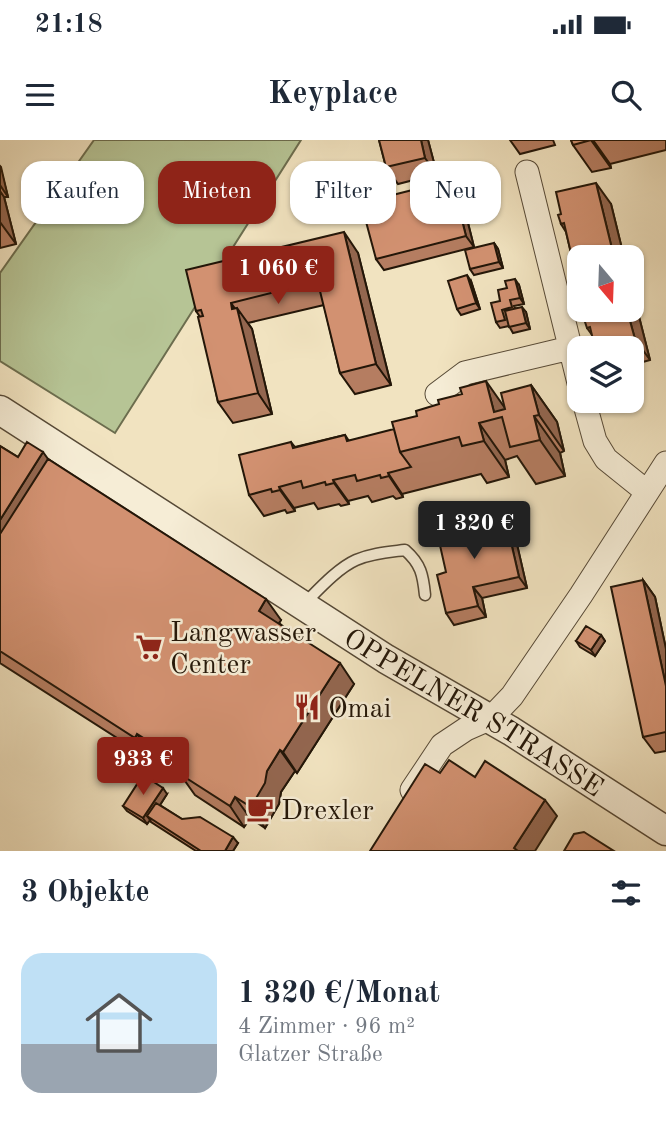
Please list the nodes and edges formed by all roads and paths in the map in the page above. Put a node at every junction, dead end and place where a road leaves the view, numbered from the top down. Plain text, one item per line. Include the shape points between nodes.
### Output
1 (527, 172) dead end
2 (567, 336) edge
3 (567, 349) edge
4 (437, 394) dead end
5 (0, 410) edge
6 (587, 413) edge
7 (666, 463) edge
8 (648, 492) junction
9 (425, 596) dead end
10 (303, 606) junction
11 (491, 718) junction
12 (400, 808) edge
13 (666, 831) edge

1 - 2 street
3 - 4 street via 465,373
5 - 10 street, OPPELNER STRASSE
6 - 8 street via 606,459
7 - 8 street
8 - 11 street via 530,672
9 - 10 lane via 417,561 405,550 354,561
10 - 11 street, OPPELNER STRASSE
11 - 12 street via 442,745
11 - 13 street, OPPELNER STRASSE

